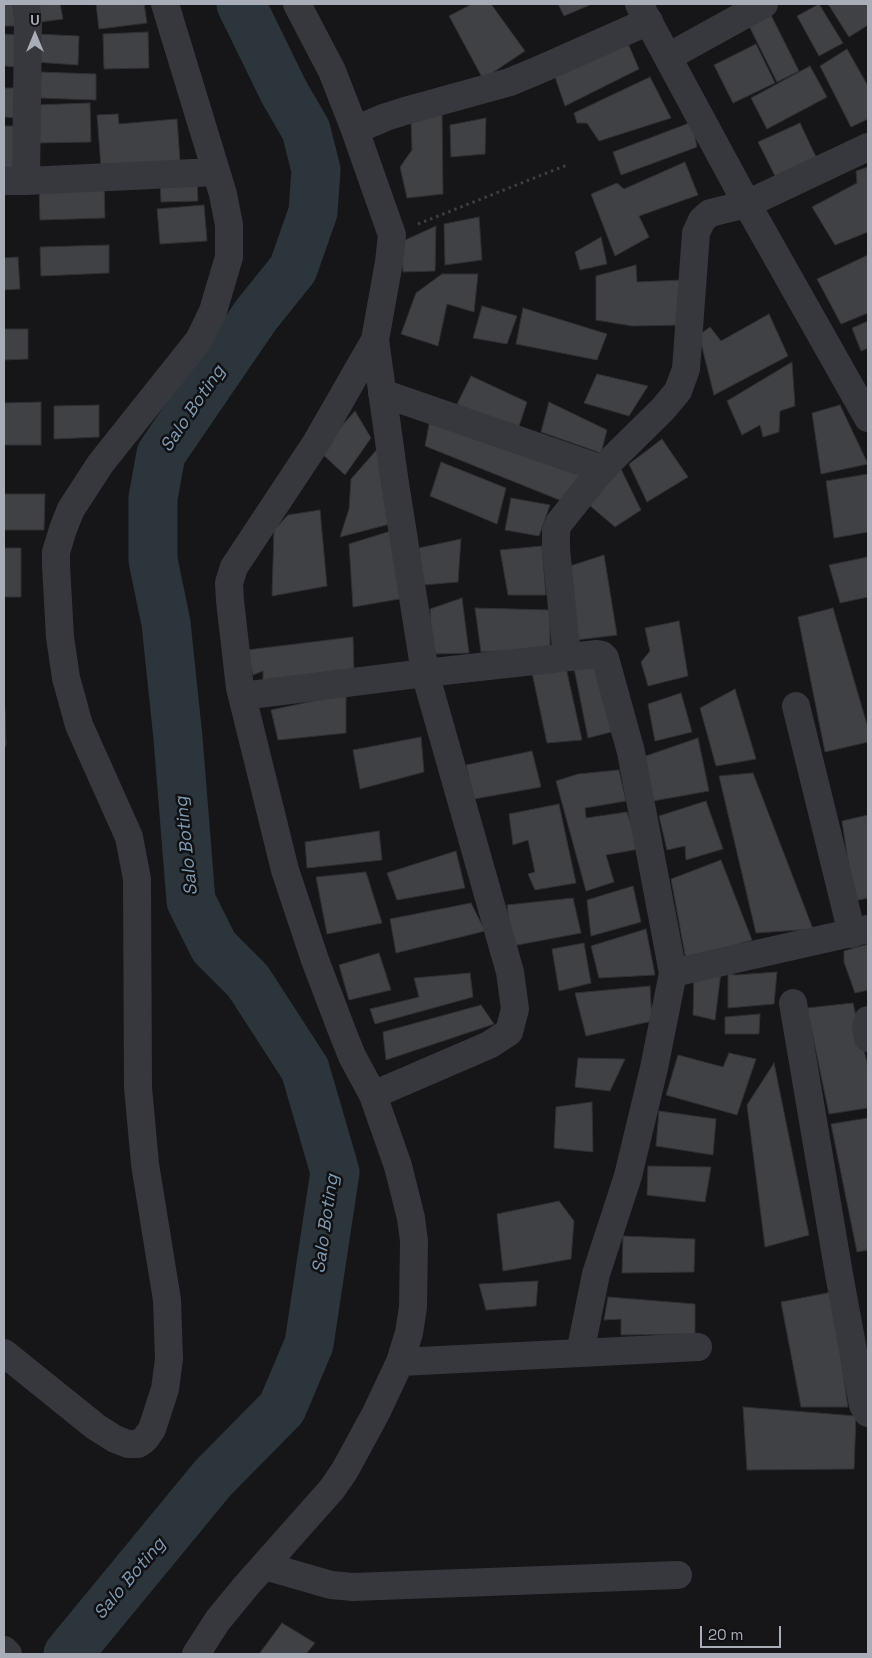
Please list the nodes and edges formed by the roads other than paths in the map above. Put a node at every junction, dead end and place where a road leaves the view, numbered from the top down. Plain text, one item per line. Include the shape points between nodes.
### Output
1 (26, 4) edge
2 (165, 4) edge
3 (297, 4) edge
4 (764, 4) edge
5 (644, 13) edge
6 (668, 57) junction
7 (355, 130) junction
8 (868, 146) edge
9 (215, 172) junction
10 (15, 181) edge
11 (747, 204) junction
12 (375, 340) junction
13 (382, 392) junction
14 (868, 417) edge
15 (602, 469) junction
16 (567, 657) junction
17 (425, 673) junction
18 (242, 696) junction
19 (796, 706) dead end
20 (860, 931) edge
21 (673, 973) junction
22 (792, 1003) dead end
23 (868, 1020) edge
24 (868, 1038) edge
25 (373, 1095) junction
26 (698, 1347) dead end
27 (4, 1353) edge
28 (580, 1353) junction
29 (400, 1362) junction
30 (868, 1413) edge
31 (264, 1566) junction
32 (678, 1575) dead end
33 (4, 1650) edge
34 (8, 1654) edge
35 (196, 1654) edge

1 - 10 street via 28,21
2 - 9 street
3 - 7 street via 332,71
4 - 6 street
5 - 6 street
5 - 7 street via 541,70 386,117
6 - 11 street
7 - 12 street via 392,235
8 - 11 street
9 - 10 street
9 - 27 street via 229,225 230,242 222,288 214,311 200,340 102,463 71,509 56,552 60,637 66,678 79,725 130,837 137,879 138,1087 145,1164 167,1300 168,1366 165,1389 152,1429 138,1444 114,1438
11 - 14 street
11 - 15 street via 710,213 702,220 696,233 686,369 682,380 663,409
12 - 13 street
12 - 18 street via 316,443 234,567 229,583 230,601
13 - 15 street
13 - 17 street
15 - 16 street via 556,530
16 - 17 street
16 - 21 street via 597,654 605,658 631,752
17 - 18 street
17 - 25 street via 510,972 515,1010 509,1032
18 - 25 street via 285,870 347,1044
19 - 20 street
20 - 21 street
21 - 28 street via 630,1167 596,1274
22 - 30 street via 863,1405
23 - 24 street
25 - 29 street via 398,1166 414,1241 413,1307
26 - 28 street
28 - 29 street
29 - 31 street via 345,1470
31 - 32 street via 331,1585 354,1587
31 - 35 street via 218,1620
33 - 34 street

